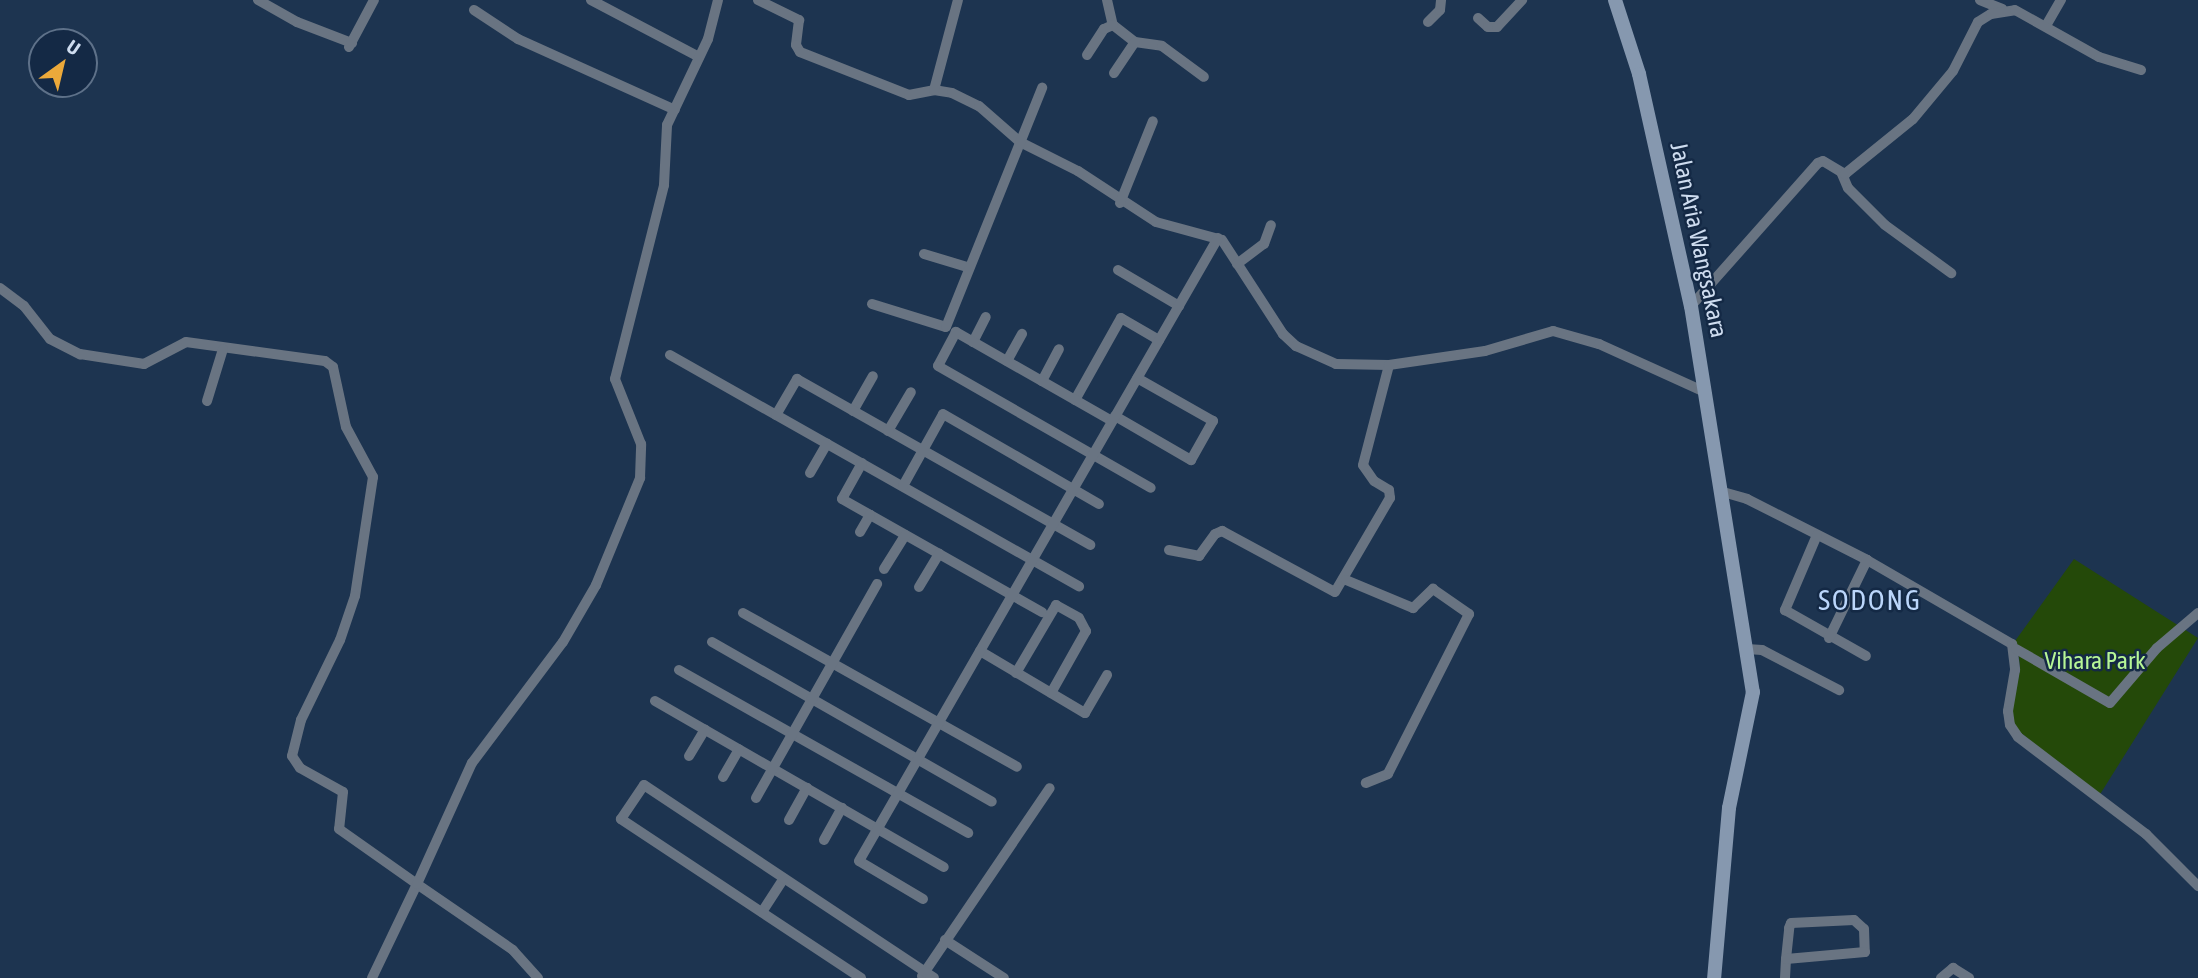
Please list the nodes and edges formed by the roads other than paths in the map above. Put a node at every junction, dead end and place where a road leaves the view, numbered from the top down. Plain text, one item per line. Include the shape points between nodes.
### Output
1 (257, 0) edge
2 (374, 0) edge
3 (718, 0) edge
4 (758, 0) edge
5 (958, 0) edge
6 (1107, 0) edge
7 (1441, 0) edge
8 (1522, 0) edge
9 (1615, 0) edge
10 (1980, 0) edge
11 (2061, 0) edge
12 (597, 1) edge
13 (2001, 9) junction
14 (474, 10) dead end
15 (1478, 18) dead end
16 (1428, 22) dead end
17 (2047, 24) junction
18 (1113, 25) junction
19 (1135, 42) junction
20 (1087, 55) dead end
21 (699, 57) junction
22 (2141, 70) dead end
23 (1114, 73) dead end
24 (1204, 78) dead end
25 (1042, 88) dead end
26 (934, 90) junction
27 (675, 110) junction
28 (1153, 121) dead end
29 (1020, 142) junction
30 (1842, 174) junction
31 (1120, 202) junction
32 (1271, 225) dead end
33 (1218, 238) junction
34 (925, 254) dead end
35 (1237, 264) junction
36 (967, 267) junction
37 (1118, 270) dead end
38 (1951, 273) dead end
39 (0, 288) edge
40 (872, 304) dead end
41 (1179, 306) junction
42 (1691, 306) junction
43 (986, 317) dead end
44 (1021, 334) dead end
45 (1159, 340) junction
46 (973, 342) junction
47 (223, 349) junction
48 (1059, 349) dead end
49 (670, 355) dead end
50 (1007, 361) junction
51 (1389, 365) junction
52 (873, 376) dead end
53 (1137, 378) junction
54 (1042, 381) junction
55 (911, 392) dead end
56 (1705, 393) junction
57 (1075, 400) junction
58 (207, 401) dead end
59 (853, 411) junction
60 (776, 415) junction
61 (1114, 419) junction
62 (888, 431) junction
63 (827, 444) junction
64 (923, 450) junction
65 (1093, 455) junction
66 (862, 463) junction
67 (810, 473) dead end
68 (903, 486) junction
69 (1151, 488) dead end
70 (1073, 489) junction
71 (1723, 492) junction
72 (1099, 504) dead end
73 (870, 515) junction
74 (1053, 524) junction
75 (860, 532) dead end
76 (905, 534) junction
77 (1817, 535) junction
78 (1090, 545) dead end
79 (1170, 550) dead end
80 (939, 554) junction
81 (1032, 560) junction
82 (1867, 560) junction
83 (884, 569) dead end
84 (1346, 580) junction
85 (877, 584) dead end
86 (1079, 586) dead end
87 (919, 587) dead end
88 (1012, 595) junction
89 (1042, 612) dead end
90 (2198, 612) edge
91 (743, 613) dead end
92 (1829, 638) junction
93 (712, 642) dead end
94 (1747, 649) junction
95 (2016, 649) junction
96 (980, 651) junction
97 (1866, 656) dead end
98 (832, 663) junction
99 (679, 670) dead end
100 (1016, 673) junction
101 (1107, 675) dead end
102 (1839, 690) dead end
103 (1051, 693) junction
104 (812, 699) junction
105 (655, 701) dead end
106 (939, 723) junction
107 (705, 729) junction
108 (792, 734) junction
109 (739, 749) junction
110 (690, 756) dead end
111 (918, 759) junction
112 (1017, 767) dead end
113 (773, 769) junction
114 (723, 777) dead end
115 (1366, 783) dead end
116 (807, 788) junction
117 (1050, 788) dead end
118 (898, 793) junction
119 (756, 798) dead end
120 (992, 802) dead end
121 (842, 808) junction
122 (789, 820) dead end
123 (877, 829) junction
124 (968, 833) dead end
125 (824, 840) dead end
126 (944, 867) dead end
127 (784, 878) junction
128 (417, 884) junction
129 (2198, 887) edge
130 (923, 899) dead end
131 (762, 912) junction
132 (946, 940) junction
133 (1786, 959) junction
134 (926, 976) edge
135 (372, 978) edge
136 (538, 978) edge
137 (861, 978) edge
138 (1004, 978) edge
139 (1714, 978) edge
140 (1785, 978) edge
141 (1941, 978) edge
142 (1969, 978) edge

1 - 2 street via 350,45
3 - 21 street
4 - 26 street via 799,20 796,45 800,52 909,95
5 - 26 street via 950,13
6 - 18 street
7 - 16 street via 1440,10
8 - 15 street via 1497,27 1488,27
9 - 42 street, Jalan Aria Wangsakara via 1643,87
10 - 13 street
11 - 17 street
12 - 21 street
13 - 17 street
13 - 30 street via 1978,22 1953,71 1913,119
14 - 27 street via 518,39
17 - 22 street via 2099,57
18 - 19 street
18 - 20 street via 1104,29
19 - 23 street
19 - 24 street via 1162,46
21 - 27 street
25 - 29 street
26 - 29 street via 979,106
27 - 128 street via 667,125 664,186 650,254 615,379 641,444 640,478 596,585 563,642 472,763
28 - 31 street
29 - 31 street via 1078,171
29 - 36 street
30 - 38 street via 1848,188 1885,225
30 - 42 street via 1823,161 1818,163
31 - 33 street via 1156,222
32 - 35 street via 1264,244
33 - 35 street
33 - 41 street
34 - 36 street
35 - 51 street via 1283,334 1296,346 1336,364
36 - 40 street via 946,327
37 - 41 street
39 - 47 street via 24,306 50,340 79,354 144,364 186,342
41 - 45 street
42 - 56 street, Jalan Aria Wangsakara
43 - 46 street
44 - 50 street
45 - 53 street
45 - 57 street via 1121,318
46 - 50 street
46 - 65 street via 956,332 938,366
47 - 58 street
47 - 128 street via 330,364 346,428 373,477 355,596 340,640 301,720 292,756 300,768 343,792 339,829
48 - 54 street
49 - 60 street
50 - 54 street
51 - 56 street via 1485,351 1553,331 1599,344
51 - 84 street via 1363,465 1374,481 1389,489 1390,498
52 - 59 street
53 - 61 street
53 - 61 street via 1213,421 1191,460
54 - 57 street
55 - 62 street
56 - 71 street, Jalan Aria Wangsakara
57 - 61 street
59 - 60 street via 797,379
59 - 62 street
60 - 63 street
61 - 65 street
62 - 64 street
63 - 66 street
63 - 67 street
64 - 68 street
64 - 70 street via 943,414
64 - 74 street
65 - 69 street
65 - 70 street
66 - 68 street
66 - 73 street via 842,499
68 - 81 street
70 - 72 street
70 - 74 street
71 - 77 street
71 - 94 street, Jalan Aria Wangsakara
73 - 75 street
73 - 76 street
74 - 78 street
74 - 81 street
76 - 80 street
76 - 83 street
77 - 82 street
77 - 92 street via 1785,610
79 - 84 street via 1199,556 1222,531 1331,593
80 - 87 street
80 - 88 street
81 - 86 street
81 - 88 street
82 - 92 street
82 - 95 street
84 - 115 street via 1413,608 1433,589 1469,614 1388,774
85 - 98 street
88 - 89 street
88 - 96 street
90 - 95 street via 2157,648 2110,703
91 - 98 street
92 - 97 street
93 - 104 street
94 - 102 street via 1762,650
94 - 139 street, Jalan Aria Wangsakara via 1753,692 1729,808
95 - 129 street via 2008,710 2018,737 2146,834
96 - 100 street
96 - 106 street
98 - 104 street
98 - 106 street
99 - 108 street
100 - 103 street
100 - 103 street via 1056,605 1079,618 1086,631
101 - 103 street via 1085,713
104 - 108 street
104 - 111 street
105 - 107 street
106 - 111 street
106 - 112 street
107 - 109 street
107 - 110 street
108 - 113 street
108 - 118 street
109 - 113 street
109 - 114 street
111 - 118 street
111 - 120 street
113 - 116 street
113 - 119 street
116 - 121 street
116 - 122 street
117 - 132 street
118 - 123 street
118 - 124 street
121 - 123 street
121 - 125 street
123 - 126 street
123 - 130 street via 859,861
127 - 131 street
127 - 131 street via 643,785 621,819
127 - 134 street
128 - 135 street
128 - 136 street via 513,950
131 - 137 street
132 - 134 street
132 - 138 street
133 - 133 street via 1865,952 1864,929 1854,920 1791,923
133 - 140 street
141 - 142 street via 1953,968

